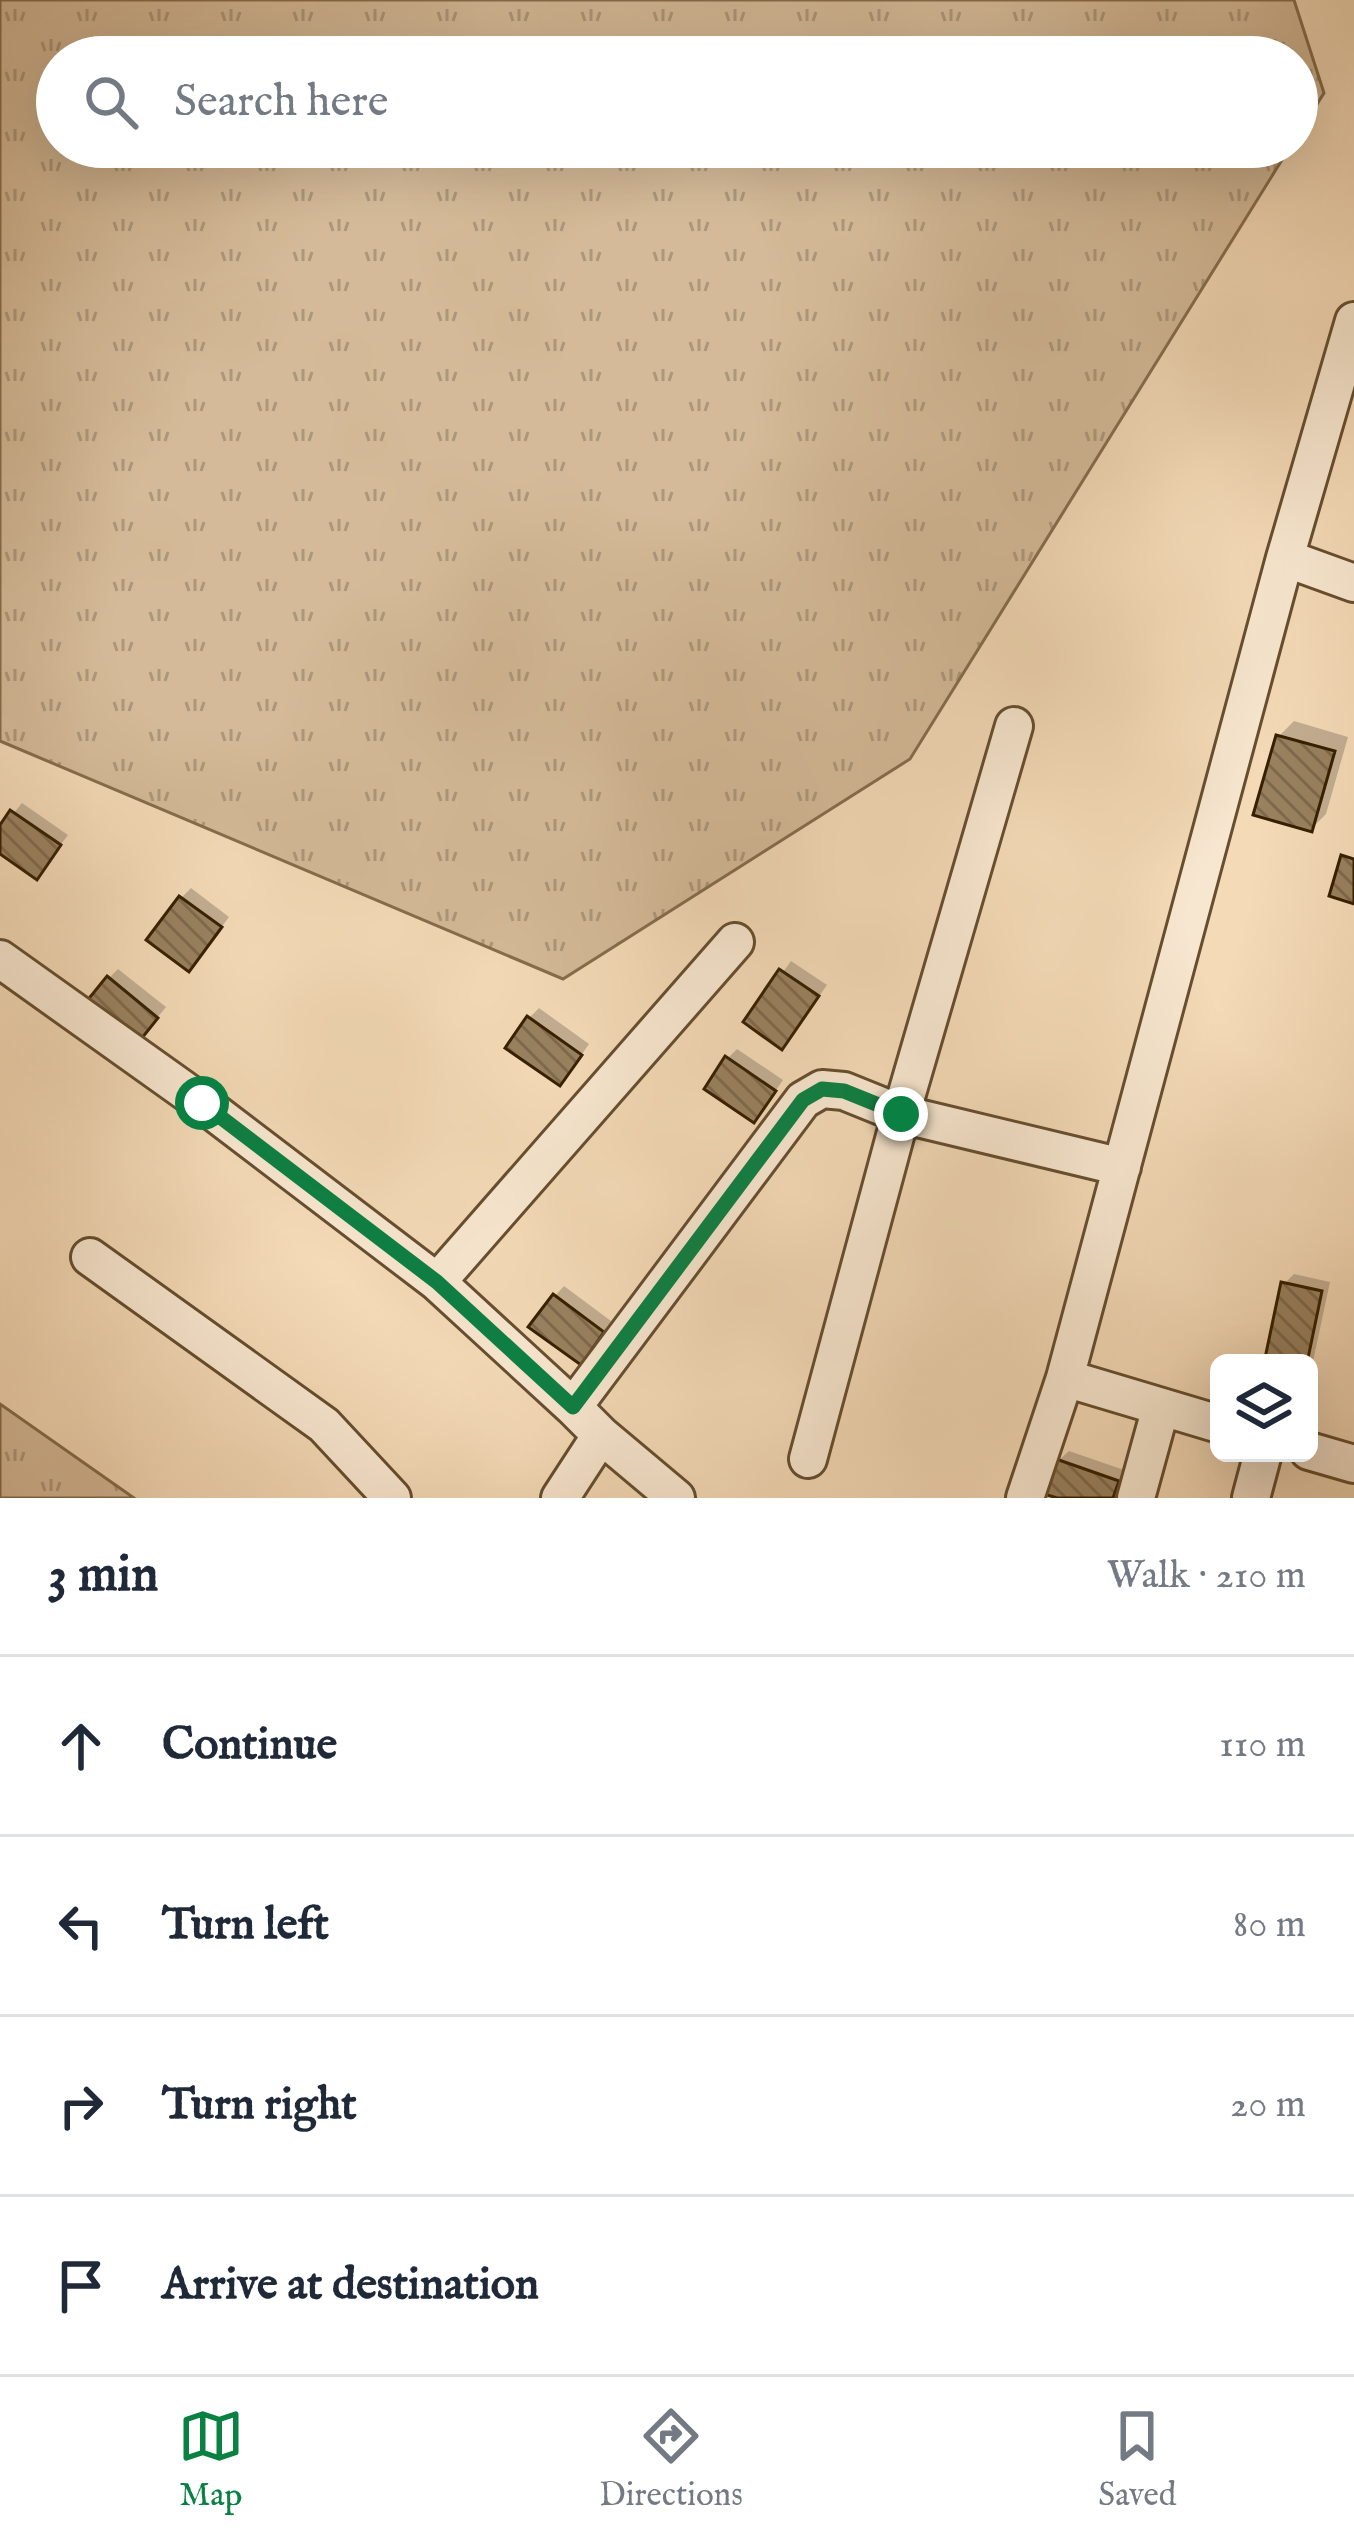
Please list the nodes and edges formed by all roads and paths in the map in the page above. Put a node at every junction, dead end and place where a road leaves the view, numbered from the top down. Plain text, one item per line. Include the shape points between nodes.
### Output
1 (1354, 320) edge
2 (1285, 558) junction
3 (1354, 583) edge
4 (1014, 726) dead end
5 (735, 942) dead end
6 (0, 959) edge
7 (901, 1114) junction
8 (1122, 1167) junction
9 (90, 1257) dead end
10 (437, 1282) junction
11 (1065, 1378) junction
12 (573, 1407) junction
13 (1161, 1407) junction
14 (1210, 1421) edge
15 (601, 1435) junction
16 (1318, 1454) edge
17 (808, 1459) dead end
18 (1261, 1462) edge
19 (1354, 1464) edge
20 (392, 1498) edge
21 (560, 1498) edge
22 (676, 1498) edge
23 (1025, 1498) edge
24 (1136, 1498) edge
25 (1251, 1498) edge

1 - 2 street
2 - 3 street
2 - 8 street
4 - 7 street
5 - 10 street
6 - 10 street
7 - 8 street
7 - 12 street via 844,1091 822,1089 803,1100
7 - 17 street
8 - 11 street
9 - 20 street via 324,1425
10 - 12 street
11 - 13 street
11 - 23 street
12 - 15 street
13 - 14 street
13 - 24 street
15 - 21 street
15 - 22 street
16 - 19 street
18 - 25 street

